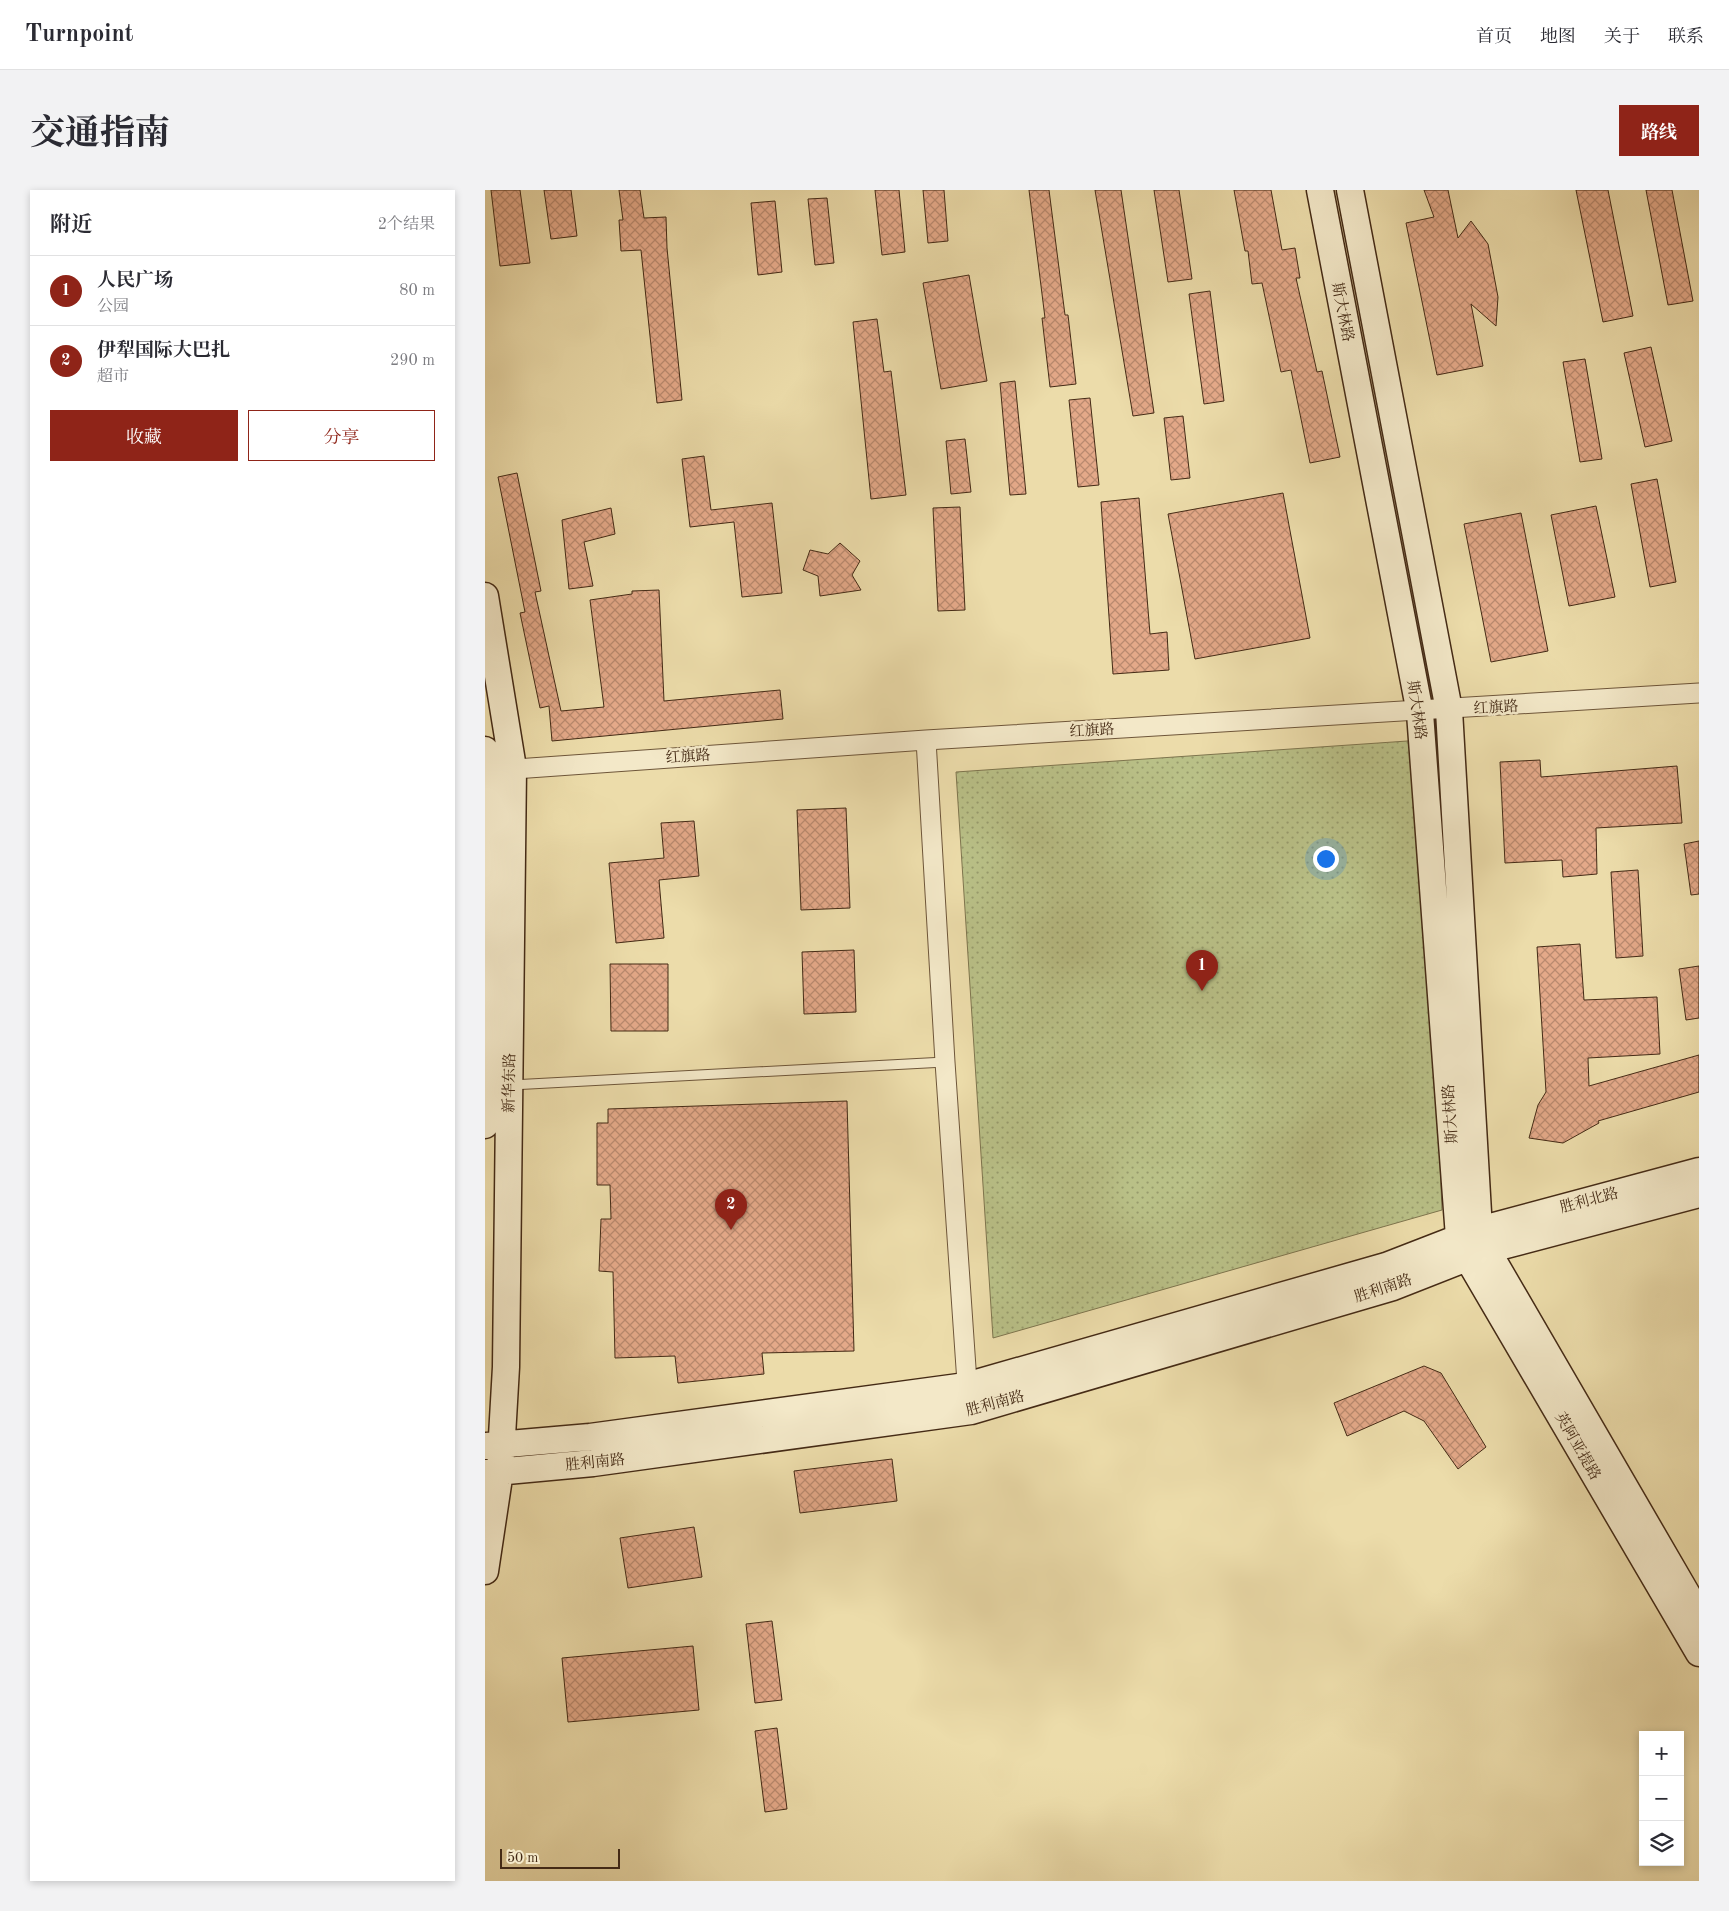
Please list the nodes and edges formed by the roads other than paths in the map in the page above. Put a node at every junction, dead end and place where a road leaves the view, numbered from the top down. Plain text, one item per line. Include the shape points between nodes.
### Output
1 (1320, 190) edge
2 (1350, 190) edge
3 (485, 596) edge
4 (1699, 693) edge
5 (1449, 710) junction
6 (1419, 711) junction
7 (926, 740) junction
8 (493, 765) edge
9 (945, 1062) junction
10 (509, 1085) junction
11 (485, 1125) edge
12 (1699, 1171) edge
13 (1699, 1194) edge
14 (1473, 1244) junction
15 (966, 1386) junction
16 (971, 1411) junction
17 (493, 1445) edge
18 (493, 1472) edge
19 (485, 1571) edge
20 (1699, 1616) edge
21 (1699, 1653) edge

1 - 6 main road, 斯大林路
2 - 5 main road, 斯大林路
3 - 8 main road, 新华东路
4 - 5 street, 红旗路
5 - 6 street, 红旗路
5 - 14 main road, 斯大林路
6 - 7 street, 红旗路
6 - 14 main road, 斯大林路
7 - 8 street, 红旗路
7 - 9 street
8 - 10 main road, 新华东路
8 - 11 main road, 新华东路
9 - 10 lane
9 - 15 street
10 - 17 main road, 新华东路 via 507,1367
12 - 14 main road, 胜利北路
13 - 14 main road, 胜利北路
14 - 15 main road, 胜利南路 via 1385,1266
14 - 16 main road, 胜利南路 via 1393,1287
14 - 20 main road, 英阿亚提路
14 - 21 main road, 英阿亚提路
15 - 16 street
15 - 17 main road, 胜利南路 via 590,1437
16 - 18 main road, 胜利南路 via 593,1464
17 - 18 main road, 新华东路
18 - 19 main road, 新华东路

